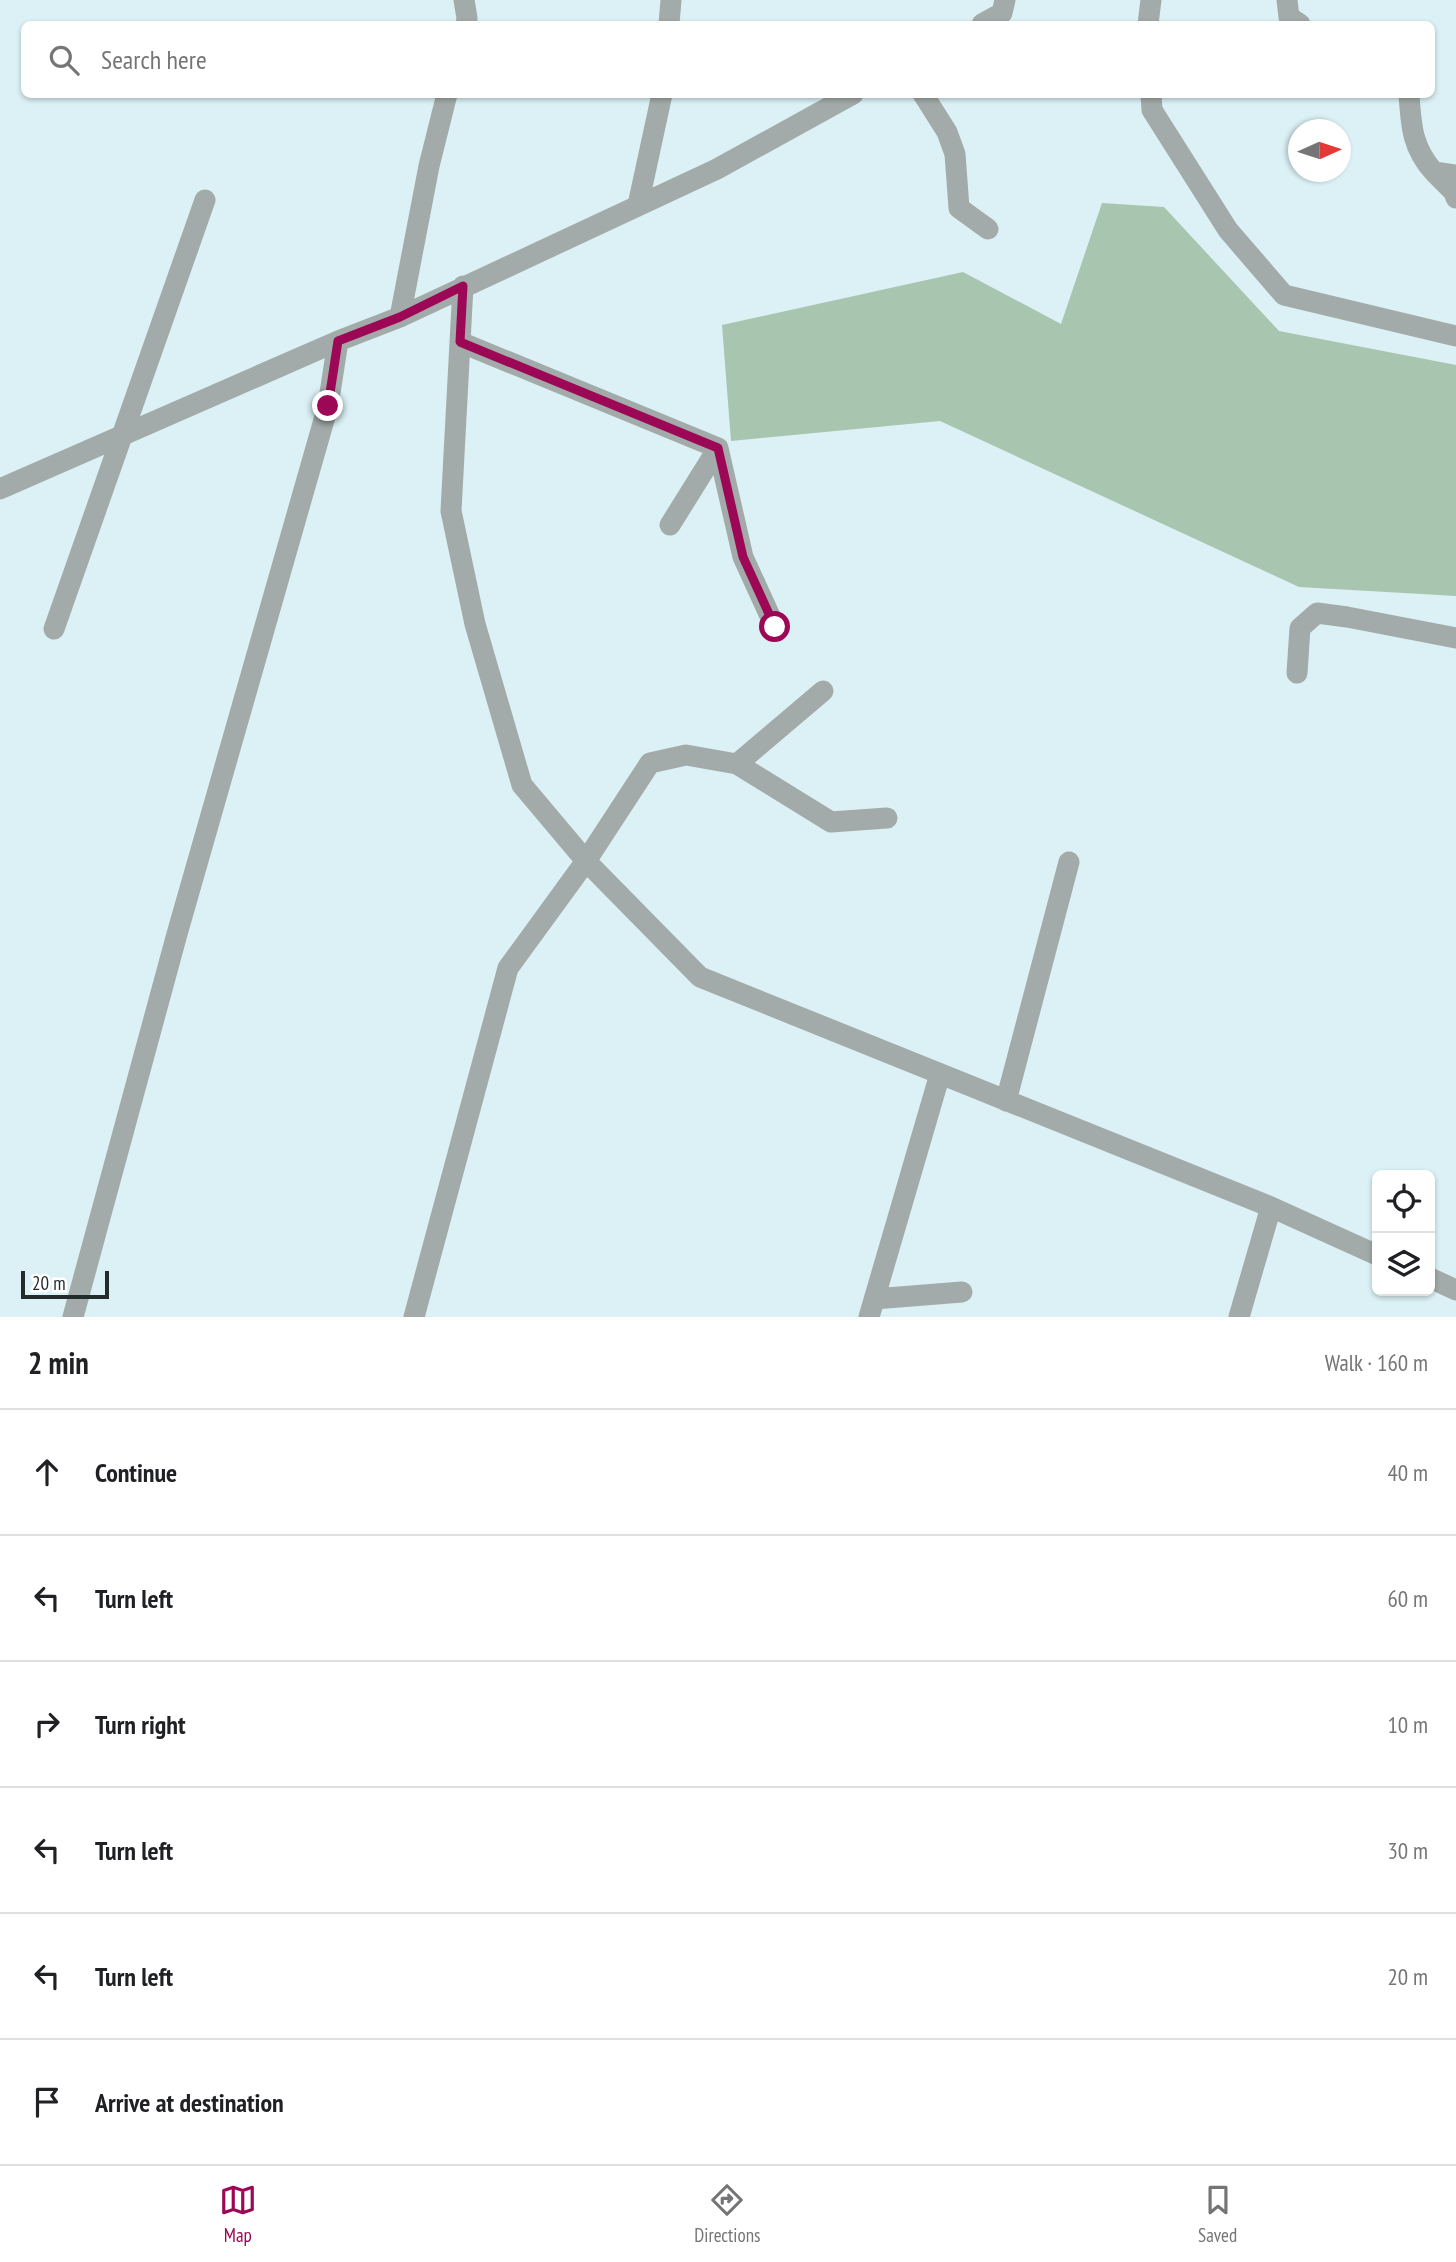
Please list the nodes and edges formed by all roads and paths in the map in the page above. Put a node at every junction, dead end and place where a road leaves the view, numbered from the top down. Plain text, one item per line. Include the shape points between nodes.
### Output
1 (464, 0) edge
2 (671, 0) edge
3 (1005, 0) edge
4 (1151, 0) edge
5 (1287, 0) edge
6 (466, 21) edge
7 (668, 21) edge
8 (987, 21) edge
9 (1148, 21) edge
10 (1295, 21) edge
11 (446, 98) edge
12 (661, 98) edge
13 (846, 98) edge
14 (926, 98) edge
15 (1409, 98) edge
16 (1152, 102) edge
17 (1434, 172) junction
18 (1456, 175) edge
19 (1456, 198) edge
20 (205, 200) dead end
21 (638, 205) junction
22 (988, 229) dead end
23 (463, 286) junction
24 (400, 317) junction
25 (1456, 336) edge
26 (338, 341) junction
27 (460, 342) junction
28 (123, 436) junction
29 (718, 448) junction
30 (0, 489) edge
31 (670, 526) dead end
32 (775, 627) dead end
33 (54, 629) dead end
34 (1456, 638) edge
35 (1297, 673) dead end
36 (823, 691) dead end
37 (737, 764) junction
38 (887, 818) dead end
39 (586, 861) junction
40 (1069, 862) dead end
41 (940, 1074) junction
42 (1006, 1101) junction
43 (1270, 1207) junction
44 (1372, 1253) edge
45 (1435, 1280) edge
46 (1456, 1290) edge
47 (962, 1292) dead end
48 (871, 1308) edge
49 (73, 1317) edge
50 (414, 1317) edge
51 (1239, 1317) edge

1 - 6 street
2 - 7 street
3 - 8 street via 1002,13
4 - 9 street
5 - 10 street via 1289,17
11 - 24 street
12 - 21 street
13 - 21 street via 717,169
14 - 22 street via 955,154 959,208
15 - 17 street via 1416,147
16 - 25 street via 1228,230 1284,295
17 - 18 street
17 - 19 street
20 - 28 street
21 - 23 street
23 - 24 street
23 - 27 street
24 - 26 street
26 - 28 street
26 - 49 street via 328,406
27 - 29 street
27 - 39 street via 451,511 475,624 522,785
28 - 30 street
28 - 33 street
29 - 31 street
29 - 32 street via 743,557
34 - 35 street via 1317,613 1300,628
36 - 37 street
37 - 38 street via 831,822
37 - 39 street via 686,755 650,763
39 - 41 street via 700,977
39 - 50 street via 508,968
40 - 42 street
41 - 42 street
41 - 48 street
42 - 43 street
43 - 44 street
43 - 51 street
45 - 46 street
47 - 48 street

